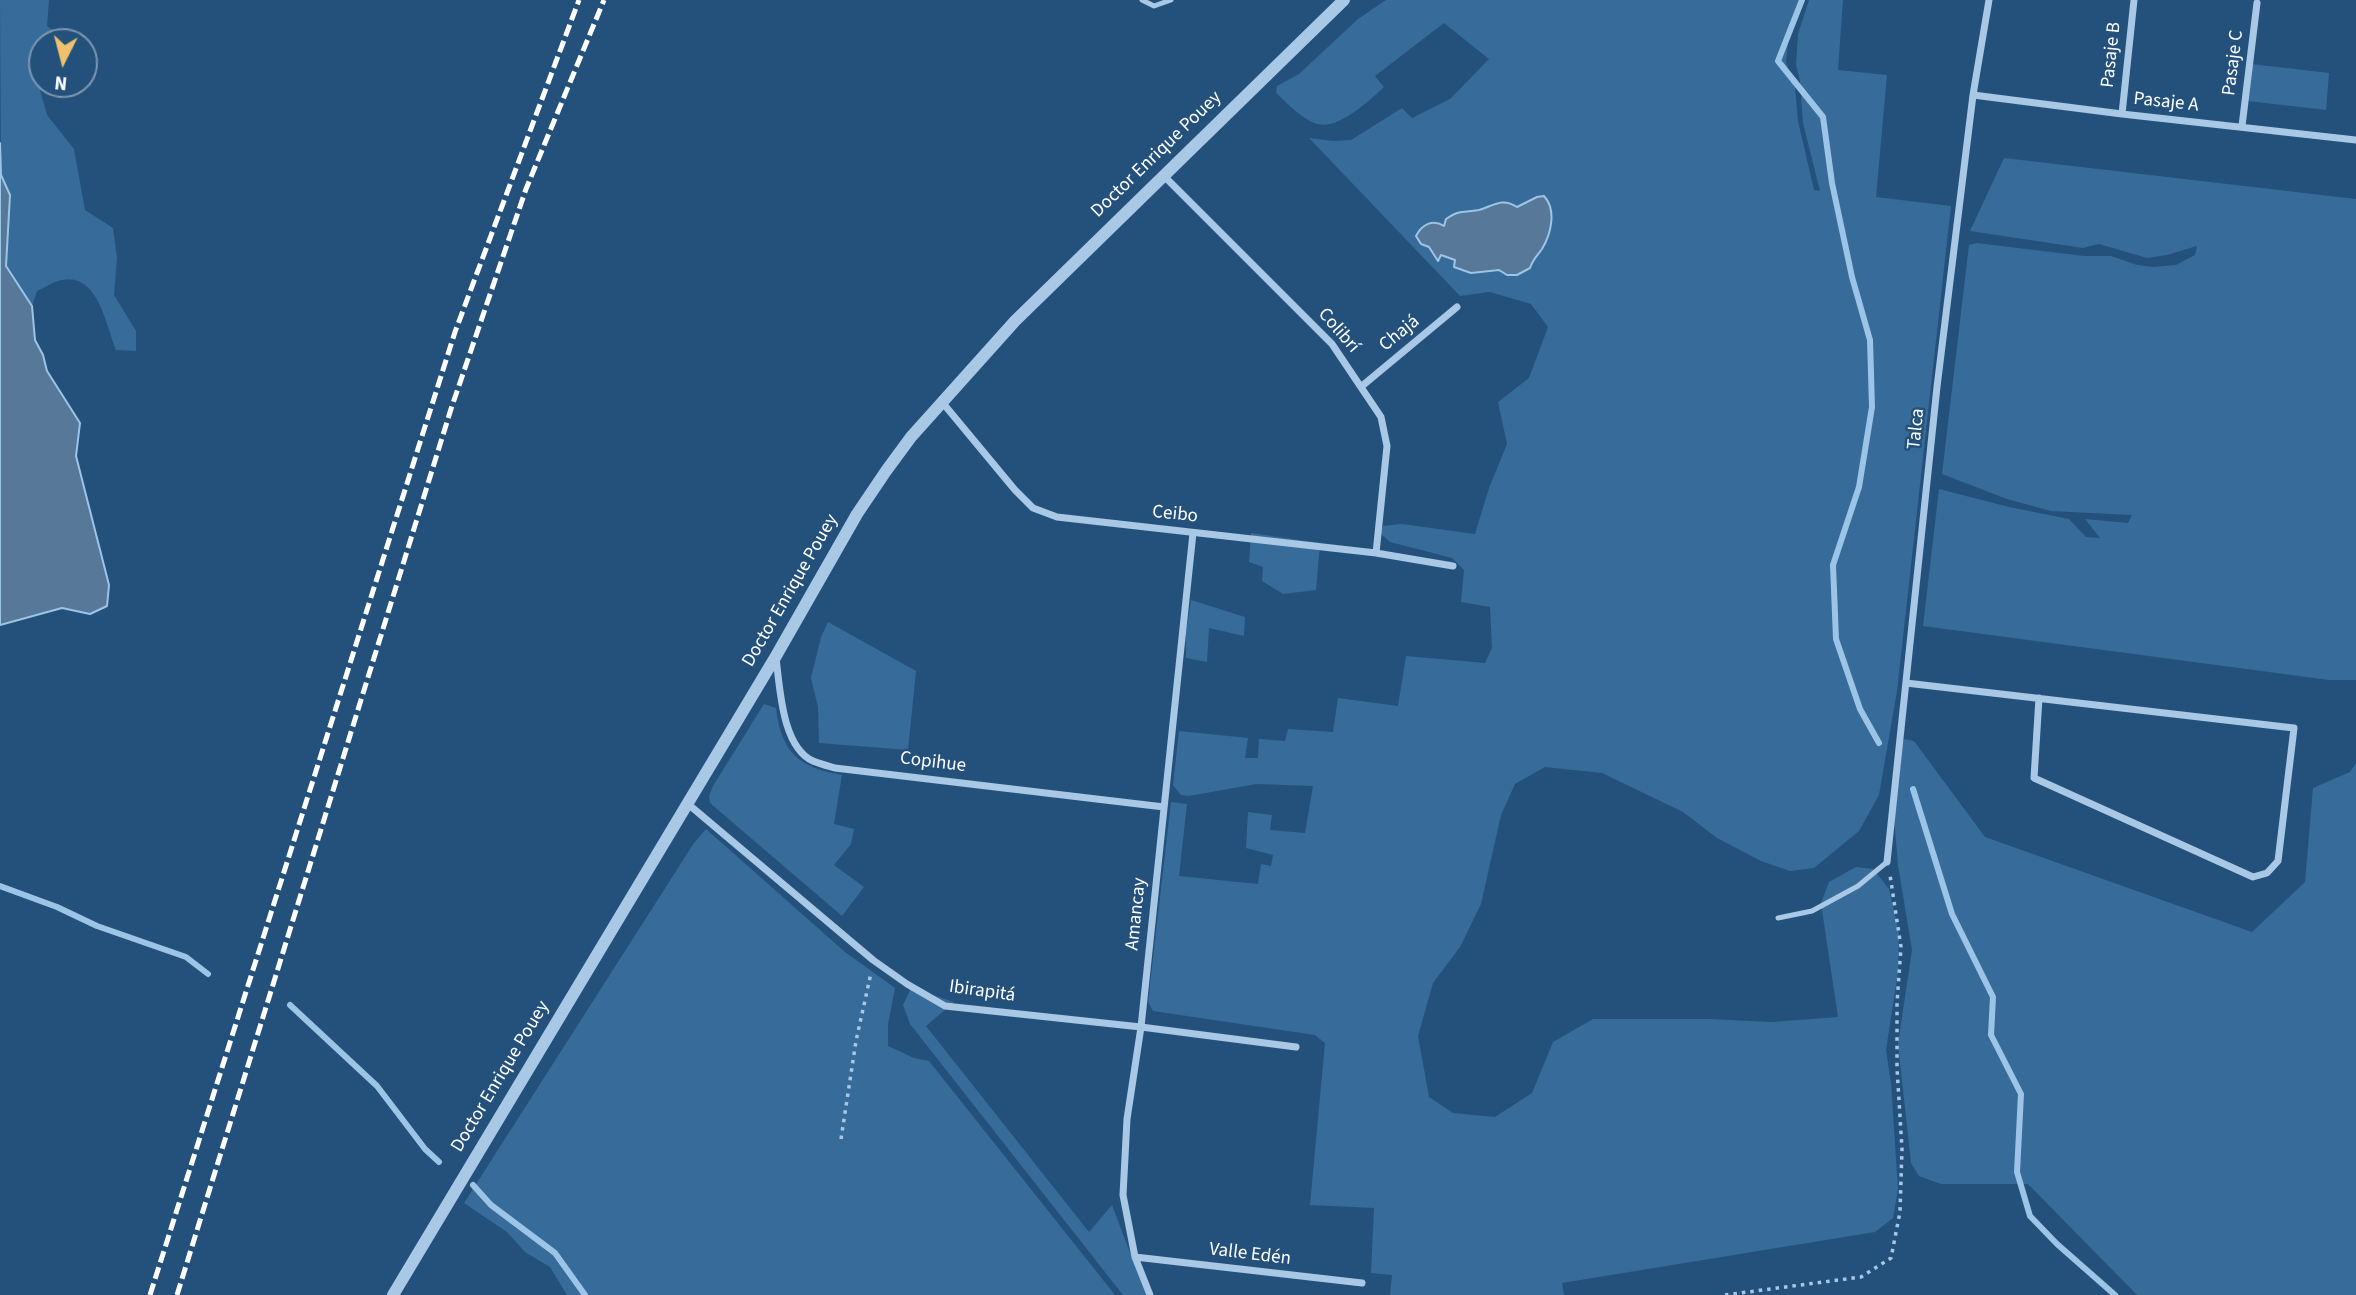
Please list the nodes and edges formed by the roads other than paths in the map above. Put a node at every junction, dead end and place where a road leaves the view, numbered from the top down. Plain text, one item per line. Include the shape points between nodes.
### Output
1 (1142, 0) edge
2 (1171, 0) edge
3 (1344, 0) edge
4 (1989, 0) edge
5 (2134, 0) edge
6 (2257, 3) dead end
7 (1973, 95) junction
8 (2122, 114) junction
9 (2242, 126) junction
10 (2356, 139) edge
11 (1164, 176) junction
12 (1457, 307) dead end
13 (1362, 386) junction
14 (942, 402) junction
15 (1193, 533) junction
16 (1376, 553) junction
17 (1453, 566) dead end
18 (776, 656) junction
19 (1906, 682) junction
20 (2039, 698) junction
21 (688, 804) junction
22 (1164, 807) junction
23 (1887, 862) joint
24 (1777, 918) dead end
25 (1141, 1027) junction
26 (1296, 1047) dead end
27 (1135, 1257) junction
28 (1362, 1283) dead end
29 (393, 1295) edge
30 (1150, 1295) edge

1 - 2 lane via 1154,6
3 - 11 street, Doctor Enrique Pouey
4 - 7 street, Talca
5 - 8 street, Pasaje B
6 - 9 street, Pasaje C
7 - 8 street, Pasaje A
7 - 19 street, Talca
8 - 9 street, Pasaje A
9 - 10 street, Pasaje A
11 - 13 street, Colibrí via 1332,344
11 - 14 street, Doctor Enrique Pouey via 1015,321
12 - 13 street, Chajá
13 - 16 street, Colibrí via 1381,417 1387,446
14 - 15 street, Ceibo via 1033,508 1057,517
14 - 18 street, Doctor Enrique Pouey via 864,503
15 - 16 street, Ceibo
15 - 22 street, Amancay
16 - 17 street, Ceibo
18 - 21 street, Doctor Enrique Pouey
18 - 22 street, Copihue via 783,712 794,742 811,761 835,768
19 - 20 street
19 - 23 street, Talca
20 - 20 street via 2294,728 2278,861 2267,873 2253,877 2034,778
21 - 25 street, Ibirapitá via 873,960 945,1006
21 - 29 street, Doctor Enrique Pouey
22 - 25 street, Amancay
23 - 24 lane via 1858,886 1812,911
25 - 26 street, Ibirapitá
25 - 27 street, Amancay via 1127,1119 1124,1195
27 - 28 street, Valle Edén
27 - 30 street, Amancay

